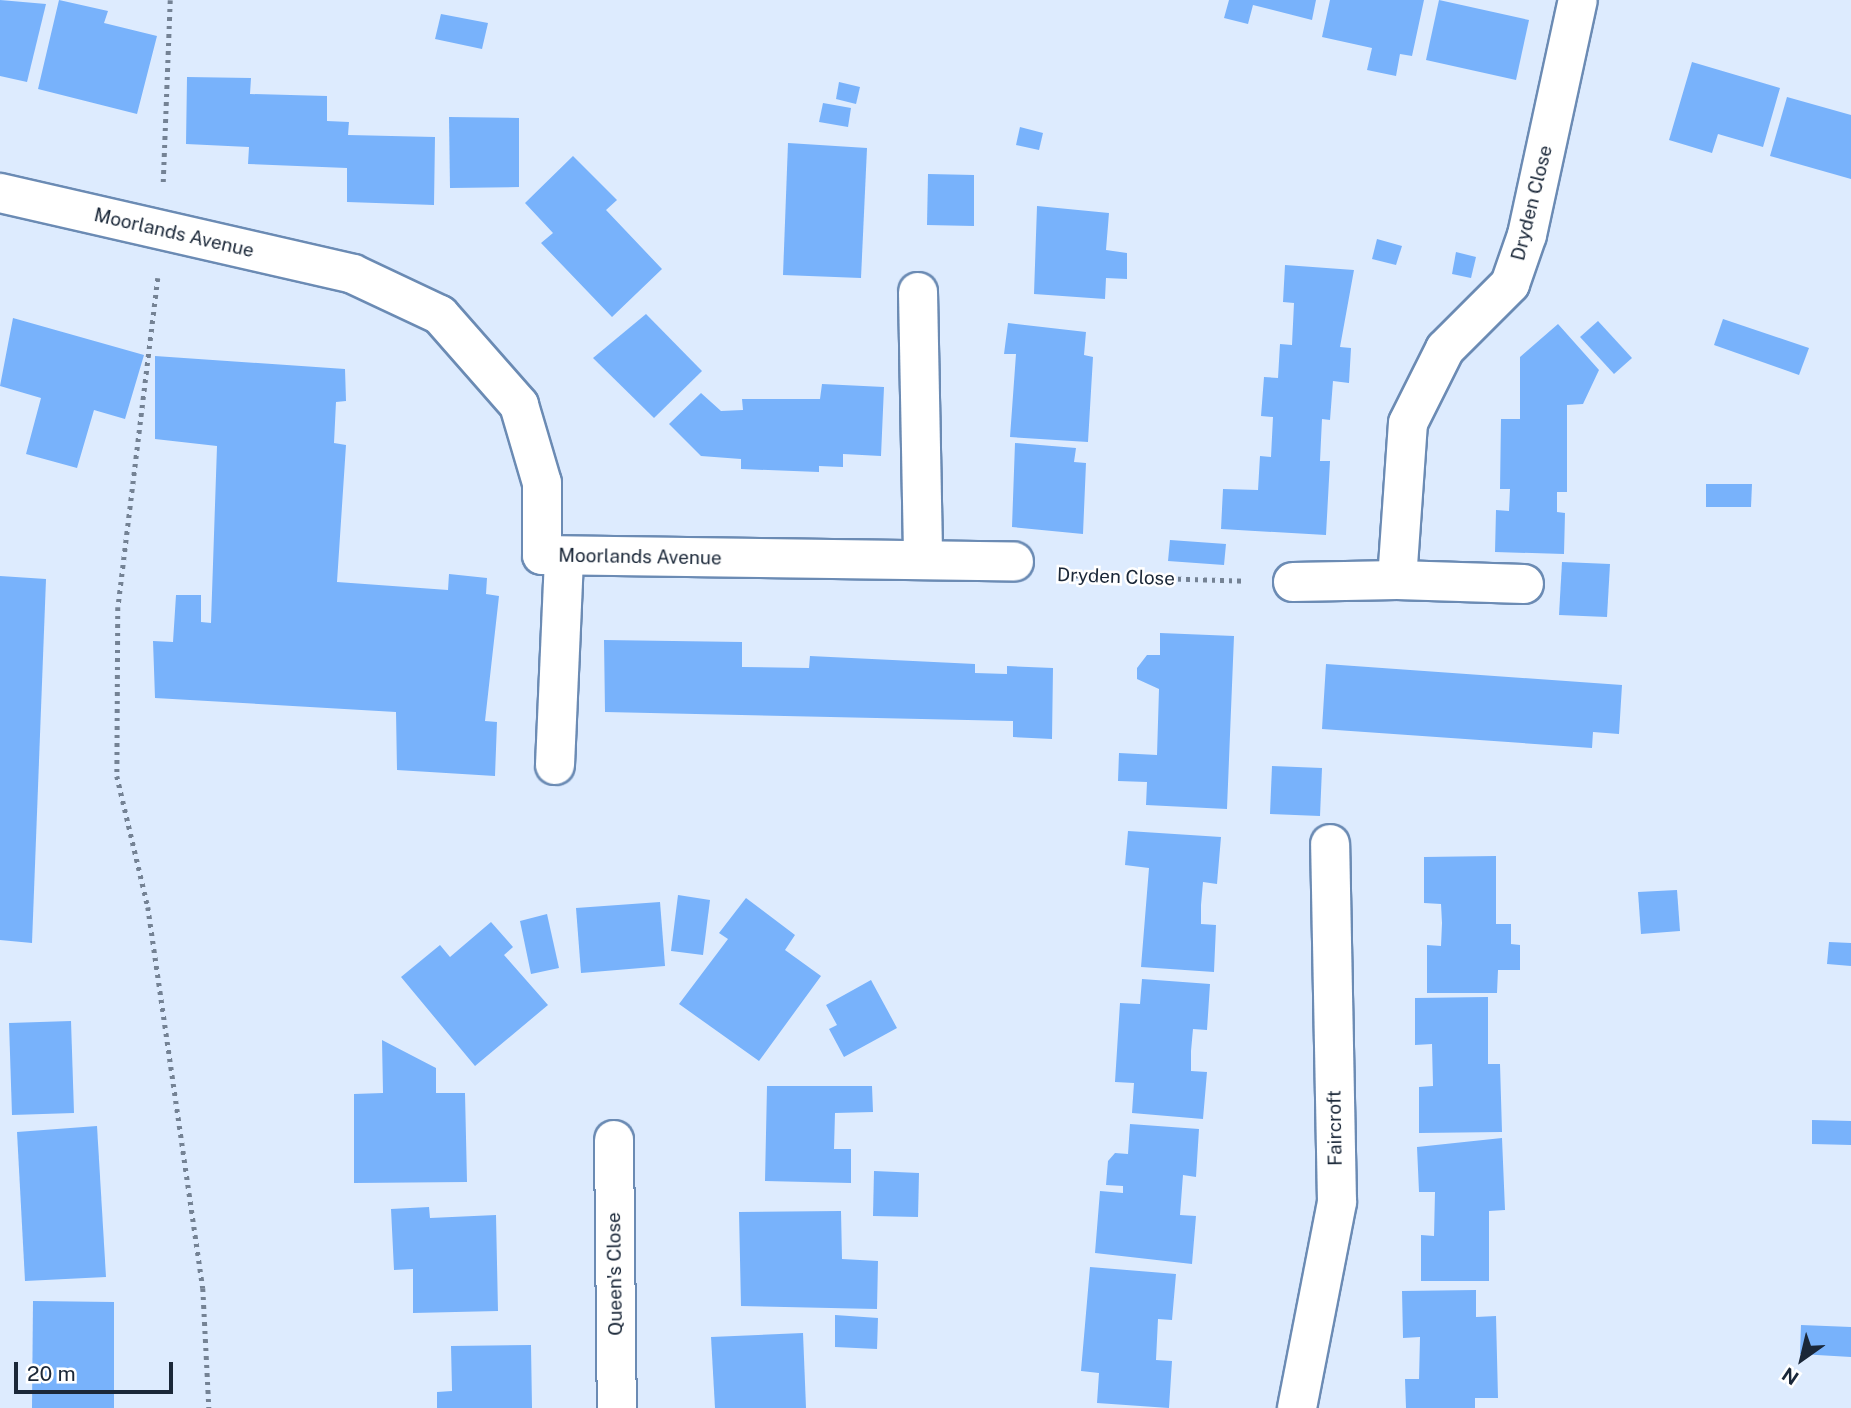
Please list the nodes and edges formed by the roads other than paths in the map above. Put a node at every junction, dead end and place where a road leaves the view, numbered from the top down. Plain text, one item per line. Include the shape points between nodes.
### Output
1 (1577, 0) edge
2 (0, 193) edge
3 (918, 292) dead end
4 (564, 556) junction
5 (923, 558) junction
6 (1014, 562) road end
7 (1397, 580) junction
8 (1293, 582) road end
9 (1524, 584) dead end
10 (555, 765) dead end
11 (1330, 844) dead end
12 (614, 1140) dead end
13 (617, 1408) edge
14 (1297, 1408) edge

1 - 7 street, Dryden Close via 1527,235 1510,284 1445,349 1408,423
2 - 4 street, Moorlands Avenue via 353,274 440,316 519,405 542,483 542,555
3 - 5 street
4 - 5 street, Moorlands Avenue
4 - 10 street
5 - 6 street, Moorlands Avenue
7 - 8 street
7 - 9 street
11 - 14 street, Faircroft via 1337,1202
12 - 13 street, Queen's Close

